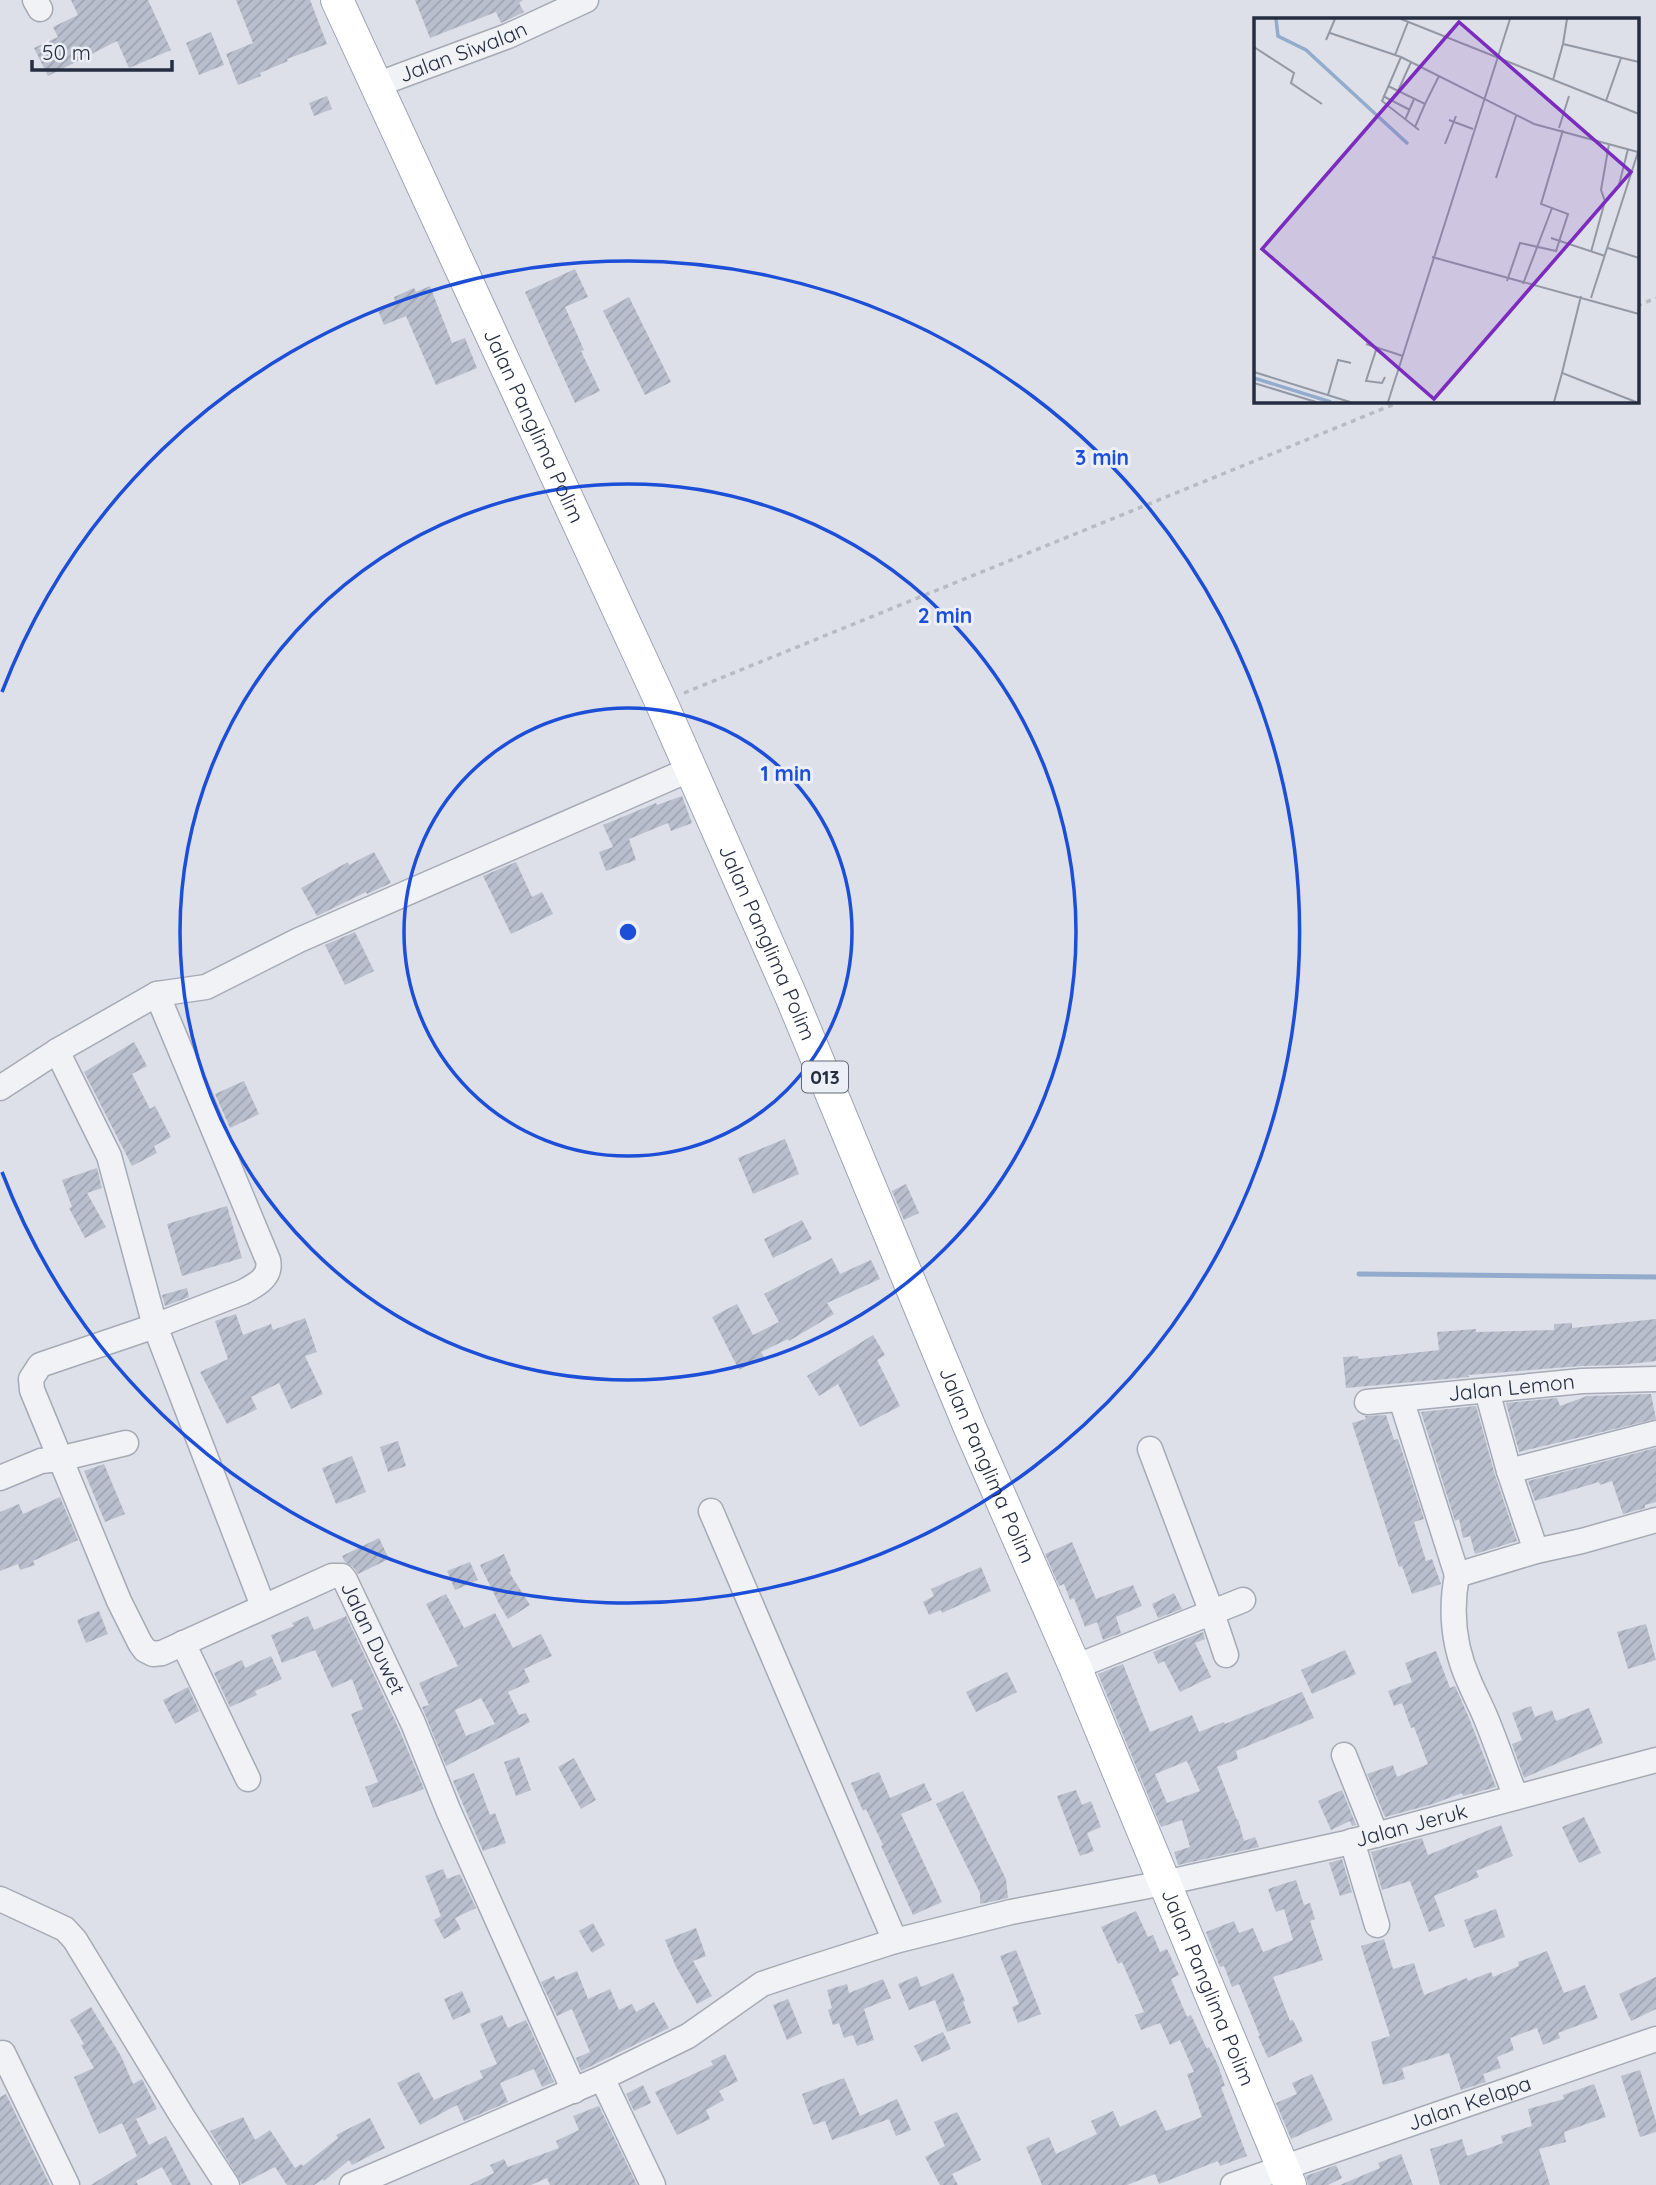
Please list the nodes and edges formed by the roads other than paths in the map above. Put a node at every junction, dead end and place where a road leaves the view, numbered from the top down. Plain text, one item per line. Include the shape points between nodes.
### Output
1 (337, 0) edge
2 (586, 0) edge
3 (557, 6) edge
4 (376, 85) junction
5 (691, 769) junction
6 (157, 994) junction
7 (57, 1051) junction
8 (0, 1088) edge
9 (155, 1326) junction
10 (1656, 1379) edge
11 (1487, 1391) junction
12 (1401, 1399) junction
13 (1367, 1402) dead end
14 (1656, 1433) edge
15 (125, 1443) dead end
16 (1150, 1449) dead end
17 (59, 1459) junction
18 (1509, 1471) junction
19 (0, 1478) edge
20 (711, 1511) dead end
21 (1656, 1520) edge
22 (1536, 1551) junction
23 (1457, 1576) junction
24 (1243, 1600) dead end
25 (263, 1606) junction
26 (1212, 1613) junction
27 (183, 1643) junction
28 (1226, 1654) dead end
29 (1075, 1667) junction
30 (1344, 1755) dead end
31 (1656, 1760) edge
32 (248, 1779) dead end
33 (1516, 1797) junction
34 (1364, 1838) junction
35 (1164, 1883) junction
36 (0, 1899) edge
37 (1377, 1925) dead end
38 (895, 1941) junction
39 (1656, 2039) edge
40 (3, 2053) dead end
41 (602, 2078) junction
42 (574, 2091) junction
43 (1286, 2176) edge
44 (67, 2185) edge
45 (227, 2185) edge
46 (352, 2185) edge
47 (653, 2185) edge
48 (1233, 2185) edge

1 - 4 main road, Jalan Panglima Polim / 013
2 - 3 street, Jalan Siwalan
3 - 4 street, Jalan Siwalan via 508,36
4 - 5 main road, Jalan Panglima Polim / 013
5 - 6 street via 299,940 206,987
5 - 29 main road, Jalan Panglima Polim / 013 via 792,996 970,1428
6 - 7 street
6 - 9 street via 270,1265 267,1274 243,1292
7 - 8 street
7 - 9 street via 109,1156
9 - 17 street via 35,1370 32,1391
9 - 25 street
10 - 11 street, Jalan Lemon
11 - 12 street, Jalan Lemon
11 - 18 street
12 - 13 street, Jalan Lemon
12 - 23 street
14 - 18 street
15 - 17 street
16 - 26 street
17 - 19 street via 41,1461
17 - 27 street, Jalan Duwet via 140,1643 153,1654
18 - 22 street
20 - 38 street
21 - 22 street
22 - 23 street
23 - 33 street via 1457,1647
24 - 26 street
25 - 27 street, Jalan Duwet
25 - 42 street, Jalan Duwet via 335,1575 342,1576 352,1590
26 - 28 street
26 - 29 street
27 - 32 street
29 - 35 main road, Jalan Panglima Polim / 013
30 - 34 street
31 - 33 street, Jalan Jeruk
33 - 34 street, Jalan Jeruk
34 - 35 street, Jalan Jeruk
34 - 37 street
35 - 38 street, Jalan Jeruk via 1011,1912
35 - 43 main road, Jalan Panglima Polim / 013
36 - 45 street via 65,1930 75,1940
38 - 41 street, Jalan Jeruk via 762,1984 688,2036
39 - 43 street, Jalan Kelapa
40 - 44 street
41 - 42 street, Jalan Jeruk
41 - 47 street
42 - 46 street, Jalan Jeruk
43 - 48 street, Jalan Kelapa

